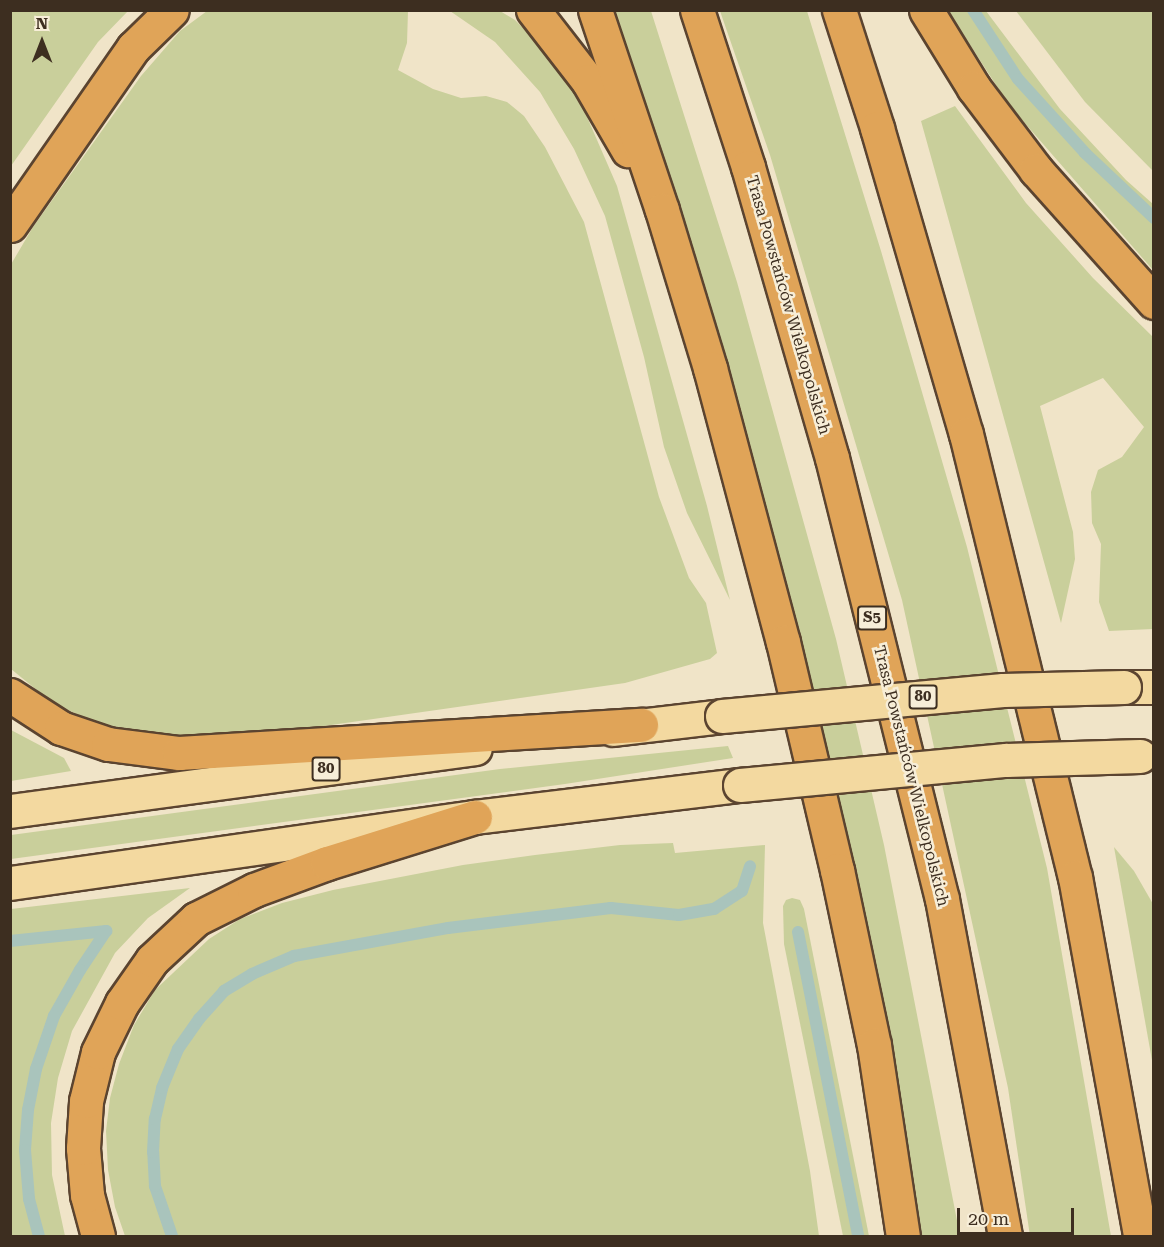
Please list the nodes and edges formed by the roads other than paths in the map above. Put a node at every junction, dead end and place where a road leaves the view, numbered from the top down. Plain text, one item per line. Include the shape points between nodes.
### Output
1 (172, 10) edge
2 (533, 10) edge
3 (595, 10) edge
4 (697, 10) edge
5 (839, 10) edge
6 (926, 10) edge
7 (662, 210) junction
8 (10, 225) edge
9 (1154, 302) edge
10 (1139, 687) edge
11 (10, 695) edge
12 (641, 725) junction
13 (1147, 756) edge
14 (10, 812) edge
15 (475, 817) junction
16 (10, 883) edge
17 (98, 1236) edge
18 (903, 1236) edge
19 (1005, 1236) edge
20 (1140, 1236) edge

1 - 8 highway via 133,48
2 - 7 highway via 588,81
3 - 7 highway
4 - 19 highway, Trasa Powstańców Wielkopolskich / S5 via 748,167 832,458 942,899
5 - 20 highway via 966,434 1067,842
6 - 9 highway via 974,88 1036,170
7 - 18 highway via 710,368 783,642 837,870 874,1046
10 - 12 main road, 80, bridge via 1003,690
11 - 12 highway via 61,728 98,741 179,753
12 - 14 main road, 80
13 - 15 main road, bridge via 1006,760 740,785
15 - 16 main road
15 - 17 highway via 254,890 196,919 152,960 122,1003 98,1052 86,1101 83,1148 87,1194

